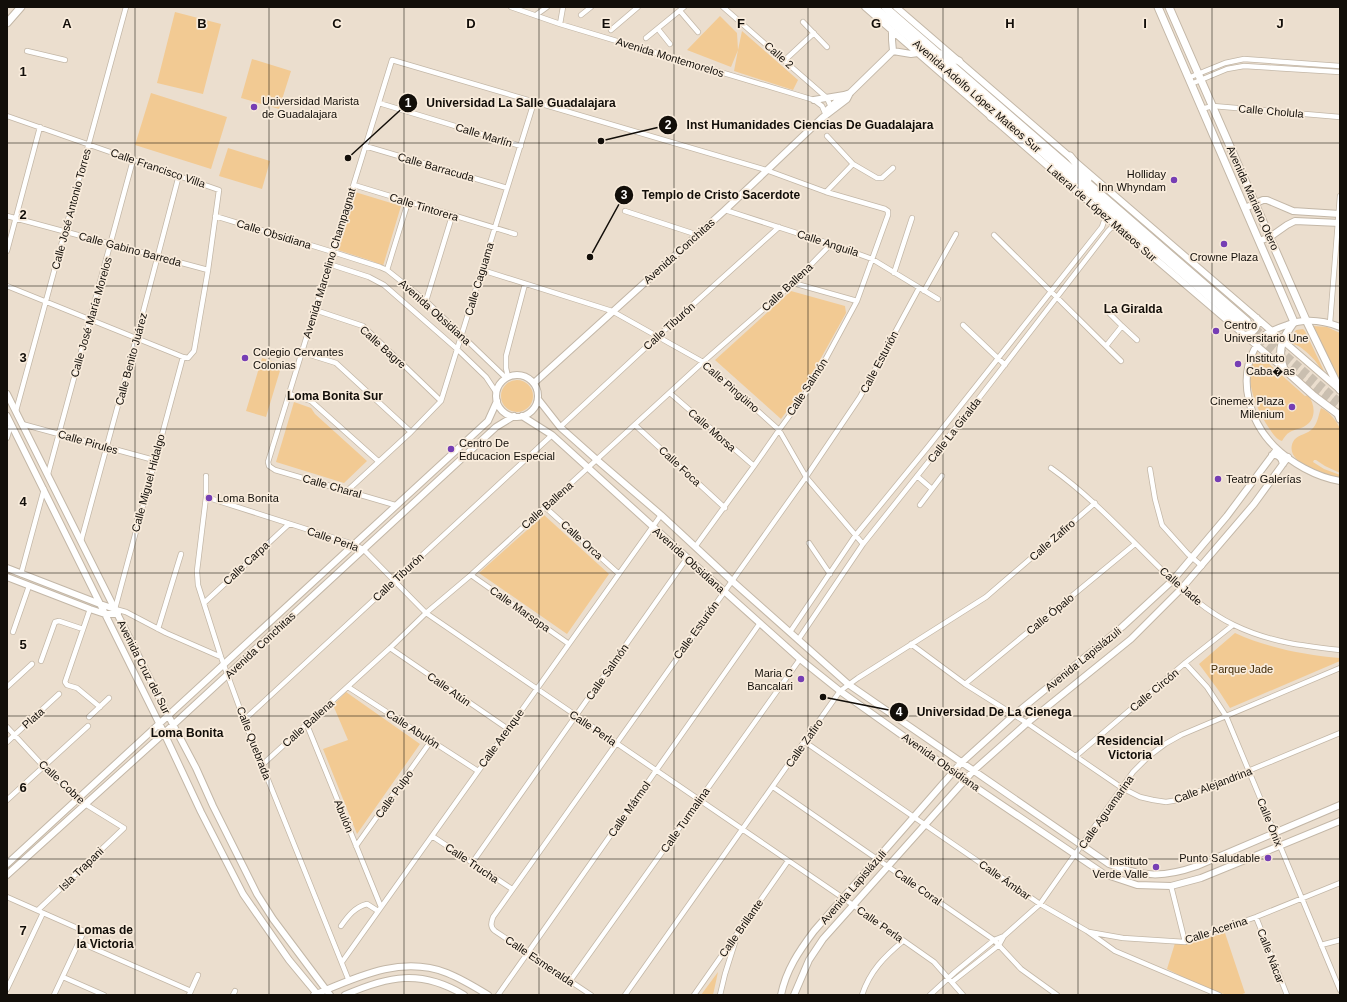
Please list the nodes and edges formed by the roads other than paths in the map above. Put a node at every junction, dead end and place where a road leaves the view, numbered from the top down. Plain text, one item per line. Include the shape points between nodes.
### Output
1 (21, 7) edge
2 (126, 7) edge
3 (511, 7) edge
4 (546, 7) edge
5 (563, 7) edge
6 (591, 7) edge
7 (636, 7) edge
8 (723, 7) edge
9 (865, 7) edge
10 (874, 7) edge
11 (885, 7) edge
12 (896, 7) edge
13 (1158, 7) edge
14 (1169, 7) edge
15 (682, 9) edge
16 (536, 15) junction
17 (581, 15) dead end
18 (803, 22) dead end
19 (7, 23) edge
20 (560, 24) junction
21 (658, 29) junction
22 (611, 30) dead end
23 (892, 30) junction
24 (698, 32) dead end
25 (814, 33) junction
26 (646, 38) dead end
27 (670, 44) dead end
28 (827, 47) dead end
29 (27, 51) dead end
30 (893, 51) junction
31 (935, 51) junction
32 (918, 53) junction
33 (65, 60) dead end
34 (785, 60) junction
35 (959, 61) junction
36 (1340, 66) edge
37 (1340, 72) edge
38 (1201, 77) junction
39 (1190, 81) junction
40 (847, 94) junction
41 (827, 98) junction
42 (814, 100) junction
43 (534, 102) junction
44 (379, 103) junction
45 (1213, 106) junction
46 (830, 107) junction
47 (1202, 109) junction
48 (825, 115) junction
49 (7, 116) edge
50 (991, 117) junction
51 (1340, 117) edge
52 (40, 127) junction
53 (827, 136) dead end
54 (1023, 136) junction
55 (89, 144) junction
56 (365, 146) junction
57 (521, 146) junction
58 (1070, 156) junction
59 (133, 160) junction
60 (853, 164) junction
61 (893, 168) dead end
62 (766, 170) junction
63 (179, 175) junction
64 (354, 185) junction
65 (507, 188) junction
66 (826, 192) junction
67 (1098, 192) junction
68 (1340, 196) edge
69 (408, 202) junction
70 (1256, 203) junction
71 (1245, 208) junction
72 (725, 210) junction
73 (625, 211) dead end
74 (1339, 214) edge
75 (1104, 215) junction
76 (7, 216) edge
77 (215, 216) junction
78 (452, 216) junction
79 (16, 218) junction
80 (912, 218) dead end
81 (1339, 223) edge
82 (779, 227) junction
83 (1118, 227) junction
84 (494, 229) junction
85 (65, 232) junction
86 (515, 234) dead end
87 (956, 234) dead end
88 (698, 235) junction
89 (994, 235) dead end
90 (1270, 237) junction
91 (1259, 241) junction
92 (111, 244) junction
93 (832, 244) junction
94 (7, 251) edge
95 (333, 252) junction
96 (158, 257) junction
97 (872, 259) junction
98 (329, 264) junction
99 (208, 270) junction
100 (387, 270) junction
101 (482, 270) junction
102 (894, 273) junction
103 (793, 283) junction
104 (525, 284) junction
105 (7, 286) edge
106 (919, 288) junction
107 (924, 291) junction
108 (1052, 292) junction
109 (1057, 298) junction
110 (938, 299) dead end
111 (426, 301) junction
112 (857, 301) junction
113 (46, 302) junction
114 (314, 310) junction
115 (612, 311) junction
116 (1110, 314) dead end
117 (1257, 318) junction
118 (90, 320) junction
119 (1306, 320) junction
120 (1294, 322) junction
121 (1330, 323) junction
122 (963, 325) dead end
123 (1122, 326) junction
124 (1340, 327) edge
125 (1272, 331) junction
126 (1244, 335) junction
127 (658, 336) junction
128 (462, 337) junction
129 (136, 338) junction
130 (1137, 340) dead end
131 (1282, 340) junction
132 (1257, 345) junction
133 (1106, 346) junction
134 (457, 350) junction
135 (302, 352) junction
136 (183, 358) junction
137 (999, 358) junction
138 (1121, 361) dead end
139 (703, 362) junction
140 (1005, 365) junction
141 (1284, 369) junction
142 (507, 377) junction
143 (534, 383) junction
144 (1339, 390) edge
145 (496, 392) junction
146 (670, 393) junction
147 (7, 394) edge
148 (289, 394) junction
149 (538, 399) junction
150 (441, 401) junction
151 (497, 401) junction
152 (16, 411) junction
153 (7, 416) edge
154 (514, 416) junction
155 (522, 416) junction
156 (1339, 417) edge
157 (11, 424) junction
158 (22, 424) junction
159 (635, 425) junction
160 (560, 427) junction
161 (779, 430) junction
162 (411, 432) junction
163 (58, 434) junction
164 (552, 434) junction
165 (7, 438) edge
166 (107, 447) junction
167 (1277, 448) junction
168 (1272, 455) junction
169 (1288, 457) junction
170 (154, 460) junction
171 (597, 460) junction
172 (378, 461) junction
173 (1283, 464) junction
174 (269, 466) joint
175 (754, 466) junction
176 (588, 468) junction
177 (1051, 468) dead end
178 (1150, 469) dead end
179 (48, 474) junction
180 (206, 476) dead end
181 (917, 476) junction
182 (942, 476) dead end
183 (806, 477) junction
184 (1340, 482) edge
185 (44, 489) junction
186 (932, 489) junction
187 (347, 491) junction
188 (206, 497) junction
189 (1095, 503) junction
190 (920, 504) dead end
191 (395, 505) junction
192 (545, 507) junction
193 (725, 508) junction
194 (662, 515) junction
195 (289, 524) junction
196 (652, 527) junction
197 (855, 536) junction
198 (81, 541) junction
199 (809, 543) dead end
200 (353, 544) junction
201 (863, 544) junction
202 (1135, 544) junction
203 (695, 547) junction
204 (363, 550) junction
205 (181, 554) dead end
206 (1192, 557) junction
207 (687, 558) junction
208 (1202, 566) junction
209 (7, 568) edge
210 (21, 574) junction
211 (471, 574) junction
212 (619, 574) junction
213 (830, 574) junction
214 (7, 577) edge
215 (395, 580) junction
216 (731, 580) junction
217 (1173, 580) junction
218 (29, 586) junction
219 (1182, 588) junction
220 (724, 591) junction
221 (204, 603) junction
222 (100, 604) junction
223 (90, 609) junction
224 (116, 612) junction
225 (105, 614) junction
226 (426, 614) junction
227 (760, 624) junction
228 (1233, 625) junction
229 (158, 629) junction
230 (83, 630) junction
231 (13, 632) dead end
232 (790, 632) junction
233 (798, 640) junction
234 (569, 644) junction
235 (911, 644) junction
236 (390, 648) junction
237 (1340, 650) edge
238 (800, 659) junction
239 (222, 660) junction
240 (41, 661) dead end
241 (1185, 663) junction
242 (32, 664) dead end
243 (1340, 668) edge
244 (228, 675) junction
245 (848, 684) junction
246 (965, 684) junction
247 (7, 687) edge
248 (348, 687) junction
249 (537, 689) junction
250 (840, 691) junction
251 (59, 694) dead end
252 (109, 698) dead end
253 (100, 707) junction
254 (168, 715) junction
255 (1014, 715) junction
256 (576, 716) junction
257 (1226, 716) junction
258 (89, 717) dead end
259 (244, 720) junction
260 (159, 723) junction
261 (1027, 723) junction
262 (173, 725) junction
263 (307, 725) junction
264 (88, 726) dead end
265 (7, 727) edge
266 (508, 729) junction
267 (164, 733) junction
268 (1340, 733) edge
269 (15, 735) junction
270 (7, 742) edge
271 (431, 742) junction
272 (805, 742) junction
273 (616, 743) junction
274 (1076, 756) junction
275 (961, 763) junction
276 (262, 765) junction
277 (44, 767) junction
278 (478, 771) junction
279 (656, 771) junction
280 (973, 771) junction
281 (1250, 771) junction
282 (954, 772) junction
283 (965, 780) junction
284 (772, 787) junction
285 (1122, 788) junction
286 (77, 799) junction
287 (7, 800) edge
288 (699, 800) junction
289 (86, 805) junction
290 (1340, 805) edge
291 (915, 817) junction
292 (1340, 821) edge
293 (926, 824) junction
294 (124, 828) joint
295 (742, 830) junction
296 (1274, 832) junction
297 (432, 836) junction
298 (1083, 845) junction
299 (356, 846) junction
300 (1279, 846) junction
301 (1076, 855) junction
302 (878, 860) junction
303 (788, 861) junction
304 (472, 863) junction
305 (7, 864) edge
306 (888, 866) junction
307 (7, 875) edge
308 (1340, 883) edge
309 (1171, 886) junction
310 (512, 889) junction
311 (7, 897) edge
312 (843, 898) junction
313 (1302, 900) junction
314 (1040, 904) junction
315 (853, 905) junction
316 (380, 909) junction
317 (38, 910) junction
318 (43, 913) junction
319 (1256, 917) junction
320 (491, 924) joint
321 (341, 926) dead end
322 (739, 931) junction
323 (1087, 931) junction
324 (1004, 936) junction
325 (994, 940) junction
326 (1340, 940) edge
327 (903, 941) junction
328 (79, 942) junction
329 (1185, 942) junction
330 (998, 945) junction
331 (1321, 945) junction
332 (528, 953) junction
333 (342, 962) junction
334 (198, 975) dead end
335 (63, 977) junction
336 (950, 980) junction
337 (349, 981) junction
338 (570, 981) junction
339 (1339, 988) edge
340 (7, 989) edge
341 (329, 992) edge
342 (190, 993) edge
343 (357, 993) edge
344 (54, 995) edge
345 (104, 995) edge
346 (317, 995) edge
347 (344, 995) edge
348 (464, 995) edge
349 (488, 995) edge
350 (498, 995) edge
351 (591, 995) edge
352 (625, 995) edge
353 (694, 995) edge
354 (720, 995) edge
355 (781, 995) edge
356 (794, 995) edge
357 (862, 995) edge
358 (930, 995) edge
359 (964, 995) edge
360 (1057, 995) edge
361 (1219, 995) edge
362 (1286, 995) edge

1 - 19 main road
2 - 55 street, Calle José Antonio Torres
3 - 16 street, Avenida Montemorelos
4 - 16 street
5 - 20 street
6 - 17 street
7 - 22 street
8 - 34 street, Calle 2
9 - 23 street, Lateral de López Mateos Sur
10 - 54 main road, Avenida Adolfo López Mateos Sur
11 - 31 main road, Avenida Adolfo López Mateos Sur
12 - 35 street, Lateral de López Mateos Sur
13 - 39 main road, Avenida Mariano Otero
14 - 38 main road, Avenida Mariano Otero
15 - 21 street
15 - 24 street
16 - 20 street, Avenida Montemorelos
18 - 25 street
20 - 42 street, Avenida Montemorelos
21 - 26 street
21 - 27 street
23 - 30 street
23 - 32 street, Lateral de López Mateos Sur
25 - 28 street
25 - 34 street
29 - 33 street
30 - 32 street
30 - 40 street, Avenida Conchitas
31 - 35 main road
31 - 67 main road, Avenida Adolfo López Mateos Sur
32 - 50 street, Lateral de López Mateos Sur
34 - 41 street, Calle 2
35 - 58 street, Lateral de López Mateos Sur
36 - 38 street via 1244,59 1225,63
37 - 38 street via 1244,66
38 - 39 street
38 - 45 main road, Avenida Mariano Otero
39 - 47 main road, Avenida Mariano Otero
40 - 41 street
40 - 46 street, Avenida Conchitas
40 - 48 street, Avenida Conchitas via 847,99
41 - 42 street
41 - 46 street, Calle 2
42 - 48 street via 822,106
43 - 44 street, Avenida Marcelino Champagnat via 392,60
43 - 57 street, Calle Caguama
43 - 62 street
44 - 56 street, Avenida Marcelino Champagnat
44 - 57 street, Calle Marlín
45 - 47 street, Calle Cholula
45 - 51 street, Calle Cholula
45 - 70 main road, Avenida Mariano Otero
46 - 48 street, Avenida Conchitas
47 - 71 main road, Avenida Mariano Otero
48 - 62 street, Avenida Conchitas
49 - 52 street, Calle Francisco Villa
50 - 54 main road
50 - 75 street, Lateral de López Mateos Sur
52 - 55 street, Calle Francisco Villa
52 - 79 street
53 - 60 street
54 - 67 main road, Avenida Adolfo López Mateos Sur via 1245,324
55 - 59 street, Calle Francisco Villa
55 - 85 street, Calle José Antonio Torres
56 - 64 street, Avenida Marcelino Champagnat
56 - 65 street, Calle Barracuda
57 - 65 street, Calle Caguama
58 - 67 main road
58 - 117 street, Lateral de López Mateos Sur
59 - 63 street, Calle Francisco Villa
59 - 92 street, Calle José María Morelos
60 - 61 street via 878,179
60 - 66 street
62 - 66 street
62 - 72 street, Avenida Conchitas
63 - 77 street, Calle Francisco Villa via 219,190
63 - 96 street, Calle Benito Juárez
64 - 69 street, Calle Tintorera
64 - 95 street, Avenida Marcelino Champagnat
65 - 84 street, Calle Caguama
66 - 97 street, Calle Salmón via 888,211
68 - 74 street
69 - 78 street, Calle Tintorera
69 - 100 street
70 - 71 street
70 - 74 street via 1268,200 1293,211
70 - 90 main road, Avenida Mariano Otero
71 - 91 main road, Avenida Mariano Otero
72 - 82 street, Calle Anguila
72 - 88 street, Avenida Conchitas
73 - 88 street
74 - 81 street
75 - 83 street, Lateral de López Mateos Sur
75 - 108 street, Calle La Giralda via 1104,225
76 - 79 street, Calle Gabino Barreda
77 - 95 street, Calle Obsidiana
77 - 99 street
78 - 84 street, Calle Tintorera
78 - 111 street
79 - 85 street, Calle Gabino Barreda
79 - 94 street
80 - 102 street
81 - 90 street via 1295,221
81 - 121 street
82 - 93 street, Calle Anguila
82 - 127 street, Calle Tiburón
83 - 109 street, Calle La Giralda via 1108,231
83 - 126 street, Lateral de López Mateos Sur
84 - 86 street, Calle Tintorera
84 - 101 street, Calle Caguama
85 - 92 street, Calle Gabino Barreda
85 - 113 street, Calle José Antonio Torres
87 - 107 street
88 - 115 street, Avenida Conchitas
89 - 108 street
90 - 91 street
90 - 119 main road, Avenida Mariano Otero
91 - 120 main road, Avenida Mariano Otero
92 - 96 street, Calle Gabino Barreda
92 - 118 street, Calle José María Morelos
93 - 97 street, Calle Anguila
93 - 103 street, Calle Ballena
95 - 98 street, Avenida Marcelino Champagnat
95 - 100 street, Avenida Obsidiana
96 - 99 street, Calle Gabino Barreda
96 - 129 street, Calle Benito Juárez
97 - 102 street, Calle Anguila
97 - 112 street, Calle Salmón
98 - 114 street, Avenida Marcelino Champagnat
98 - 134 street, Avenida Obsidiana via 369,277 384,285
99 - 136 street via 194,351 188,358
100 - 111 street, Avenida Obsidiana
101 - 104 street, Calle Pingüino
101 - 128 street, Calle Caguama
102 - 106 street, Calle Anguila
103 - 112 street
103 - 139 street, Calle Ballena
104 - 115 street, Calle Pingüino
104 - 142 street via 506,356
105 - 113 street
106 - 107 street, Calle Anguila
106 - 183 street, Calle Esturión via 860,397
107 - 110 street, Calle Anguila
108 - 109 street
108 - 137 street, Calle La Giralda
109 - 133 street
109 - 140 street, Calle La Giralda
111 - 128 street, Avenida Obsidiana
112 - 161 street, Calle Salmón via 804,396
113 - 118 street
113 - 152 street, Calle José Antonio Torres
114 - 135 street, Avenida Marcelino Champagnat
114 - 150 street, Calle Bagre via 363,326
115 - 127 street, Calle Pingüino
115 - 143 street, Avenida Conchitas
116 - 123 street
117 - 125 street, Lateral de López Mateos Sur
117 - 126 street via 1256,329
118 - 129 street
118 - 163 street, Calle José María Morelos
119 - 120 street
119 - 121 street
119 - 144 main road, Avenida Mariano Otero
120 - 125 street
120 - 131 main road
121 - 124 street
122 - 137 street
123 - 130 street
123 - 133 street
125 - 131 street, Lateral de López Mateos Sur
125 - 132 street
126 - 132 street, Lateral de López Mateos Sur
127 - 139 street, Calle Pingüino
127 - 160 street, Calle Tiburón
128 - 134 street, Calle Caguama
128 - 142 street, Avenida Obsidiana
129 - 136 street
129 - 166 street, Calle Benito Juárez
131 - 141 main road via 1280,354
131 - 144 street, Lateral de López Mateos Sur
132 - 141 street, Lateral de López Mateos Sur
132 - 167 street via 1250,358 1247,376 1250,404 1263,432
133 - 138 street
134 - 145 street, Avenida Obsidiana via 486,377
134 - 150 street, Calle Caguama
135 - 148 street, Avenida Marcelino Champagnat
135 - 162 street via 336,363
136 - 170 street, Calle Miguel Hidalgo
137 - 140 street
137 - 197 street, Calle La Giralda
139 - 146 street, Calle Ballena
139 - 161 street, Calle Pingüino
140 - 181 street, Calle La Giralda
141 - 156 main road, Lateral de López Mateos Sur
142 - 143 street via 519,375
142 - 145 street
143 - 149 street
145 - 151 street
146 - 159 street, Calle Ballena
146 - 175 street, Calle Morsa
147 - 152 street, Avenida Cruz del Sur
148 - 172 street via 311,401
148 - 174 street, Avenida Marcelino Champagnat
149 - 155 street via 532,410
149 - 160 street, Avenida Obsidiana
150 - 162 street, Calle Caguama
151 - 154 street via 506,414
151 - 191 street, Avenida Conchitas via 488,421
152 - 158 street, Avenida Cruz del Sur
153 - 157 street, Avenida Cruz del Sur
154 - 155 street
154 - 204 street, Avenida Conchitas via 496,427
155 - 164 street, Avenida Obsidiana
157 - 165 street
157 - 185 street, Avenida Cruz del Sur
158 - 163 street, Calle Pirules
158 - 179 street, Avenida Cruz del Sur
159 - 171 street, Calle Ballena
159 - 193 street, Calle Foca
160 - 171 street, Avenida Obsidiana
161 - 175 street, Calle Salmón
161 - 183 street, Calle Pingüino
162 - 172 street, Calle Caguama
163 - 166 street, Calle Pirules
163 - 179 street, Calle José María Morelos
164 - 176 street, Avenida Obsidiana
164 - 215 street, Calle Tiburón
166 - 170 street, Calle Pirules
166 - 198 street, Calle Benito Juárez
167 - 168 street, Avenida Lapislázuli
167 - 169 street
168 - 173 street via 1281,457
168 - 206 street, Avenida Lapislázuli via 1227,516
169 - 173 street, Avenida Lapislázuli
169 - 184 street via 1310,472
170 - 224 street, Calle Miguel Hidalgo
171 - 176 street, Calle Ballena
171 - 194 street, Avenida Obsidiana
172 - 187 street, Calle Caguama
173 - 208 street, Avenida Lapislázuli via 1254,504
174 - 187 street, Calle Charal
175 - 193 street, Calle Salmón
176 - 192 street, Calle Ballena
176 - 196 street, Avenida Obsidiana
177 - 189 street, Calle Jade
178 - 206 street via 1161,521
179 - 198 street, Avenida Cruz del Sur
180 - 188 street, Calle Quebrada
181 - 186 street
181 - 201 street, Calle La Giralda
182 - 186 street
183 - 197 street, Calle Pingüino
183 - 216 street, Calle Esturión
185 - 210 street
185 - 222 street, Avenida Cruz del Sur
186 - 190 street
187 - 191 street, Calle Charal
188 - 195 street, Calle Perla
188 - 221 street, Calle Quebrada via 197,571 198,585
189 - 202 street, Calle Jade
189 - 235 street, Calle Zafiro via 986,597
191 - 200 street, Avenida Conchitas
192 - 211 street, Calle Ballena
192 - 212 street, Calle Orca
193 - 203 street, Calle Salmón
194 - 196 street, Calle Arenque
194 - 203 street, Avenida Obsidiana
195 - 200 street, Calle Perla
195 - 221 street, Calle Carpa
196 - 207 street, Avenida Obsidiana
196 - 212 street, Calle Arenque
197 - 201 street, Calle Pingüino
197 - 213 street, Calle La Giralda
198 - 224 street, Avenida Cruz del Sur
199 - 213 street
200 - 204 street, Calle Perla
200 - 239 street, Avenida Conchitas
201 - 233 street, Calle La Giralda
202 - 217 street, Calle Jade
202 - 246 street, Calle Ópalo
203 - 216 street, Avenida Obsidiana
204 - 215 street, Calle Perla
204 - 244 street, Avenida Conchitas
205 - 229 street
206 - 208 street
206 - 217 street, Avenida Lapislázuli
207 - 220 street, Avenida Obsidiana
207 - 256 street, Calle Salmón
208 - 219 street, Avenida Lapislázuli
209 - 210 street
210 - 222 street
211 - 226 street, Calle Ballena
211 - 234 street, Calle Marsopa
212 - 234 street, Calle Arenque
213 - 232 street, Calle La Giralda
214 - 218 street
215 - 226 street, Calle Perla
215 - 259 street, Calle Tiburón
216 - 220 street, Calle Esturión
216 - 232 street, Avenida Obsidiana
217 - 219 street, Calle Jade
217 - 255 street, Avenida Lapislázuli via 1122,628
218 - 223 street
218 - 231 street
219 - 228 street, Calle Jade via 1200,604
219 - 261 street, Avenida Lapislázuli via 1131,639
220 - 227 street, Avenida Obsidiana
220 - 273 street, Calle Esturión
221 - 239 street, Calle Quebrada
222 - 224 street
222 - 225 street, Avenida Cruz del Sur
223 - 225 street
223 - 230 street
224 - 225 street
224 - 229 street via 126,612
224 - 254 street, Avenida Cruz del Sur
225 - 260 street, Avenida Cruz del Sur
226 - 236 street, Calle Ballena
226 - 249 street, Calle Perla
227 - 238 street, Avenida Obsidiana
227 - 279 street, Calle Mármol
228 - 237 street, Calle Jade via 1279,642
228 - 241 street, Calle Circón
229 - 239 street
230 - 240 street via 59,621 55,622
230 - 253 street via 65,682
232 - 233 street, Avenida Obsidiana
233 - 245 street, Avenida Obsidiana
234 - 249 street, Calle Arenque
235 - 245 street, Calle Zafiro
235 - 246 street, Calle Alejandrina
236 - 248 street, Calle Ballena
236 - 266 street, Calle Atún
238 - 250 street, Avenida Obsidiana
238 - 288 street, Calle Turmalina
239 - 244 street, Calle Quebrada
239 - 254 street, Avenida Conchitas
241 - 257 street, Calle Ónix via 1207,687
241 - 274 street, Calle Circón
242 - 247 street
243 - 257 street, Calle Aguamarina
244 - 259 street, Calle Quebrada
244 - 262 street, Avenida Conchitas
245 - 250 street, Calle Zafiro
245 - 275 street, Avenida Obsidiana
246 - 255 street, Calle Alejandrina
248 - 263 street, Calle Ballena
248 - 271 street, Calle Abulón
249 - 256 street, Calle Perla
249 - 266 street, Calle Arenque
250 - 272 street, Calle Zafiro
250 - 282 street, Avenida Obsidiana
251 - 269 street, Plata
252 - 253 street
253 - 258 street
254 - 260 street, Avenida Conchitas
254 - 262 street, Avenida Cruz del Sur
255 - 261 street, Calle Alejandrina
255 - 275 street, Avenida Lapislázuli
256 - 273 street, Calle Perla
256 - 304 street, Calle Salmón
257 - 281 street, Calle Ónix
257 - 285 street, Calle Aguamarina via 1165,744 1133,772
259 - 276 street, Calle Quebrada
260 - 267 street, Avenida Cruz del Sur
260 - 286 street, Avenida Conchitas
261 - 274 street, Calle Alejandrina
261 - 280 street, Avenida Lapislázuli
262 - 267 street, Avenida Conchitas
262 - 341 street, Avenida Cruz del Sur via 257,894
263 - 276 street, Calle Ballena
263 - 299 street, Abulón
264 - 277 street
265 - 269 street, Calle Cobre
266 - 278 street, Calle Arenque
267 - 289 street, Avenida Conchitas
267 - 346 street, Avenida Cruz del Sur via 243,894
268 - 281 street, Calle Alejandrina
269 - 270 street, Plata
269 - 277 street, Calle Cobre
271 - 278 street, Calle Abulón
271 - 299 street, Calle Pulpo
272 - 284 street, Calle Zafiro
272 - 291 street, Calle Ámbar
273 - 279 street, Calle Perla
273 - 310 street, Calle Esturión
274 - 285 street, Calle Alejandrina
275 - 280 street, Avenida Obsidiana
275 - 282 street, Avenida Lapislázuli
276 - 333 street, Calle Quebrada
277 - 286 street, Calle Cobre
277 - 287 street
278 - 297 street, Calle Arenque
279 - 288 street, Calle Perla
279 - 332 street, Calle Mármol
280 - 283 street, Avenida Lapislázuli
280 - 298 street, Avenida Obsidiana
281 - 285 street, Calle Alejandrina via 1178,800 1166,802 1140,797
281 - 296 street, Calle Ónix
282 - 283 street, Avenida Obsidiana
282 - 291 street, Avenida Lapislázuli
283 - 293 street, Avenida Lapislázuli
283 - 301 street, Avenida Obsidiana
284 - 295 street, Calle Zafiro
284 - 302 street, Calle Coral
285 - 298 street, Calle Aguamarina
286 - 289 street, Calle Cobre
286 - 305 street, Avenida Conchitas
288 - 295 street, Calle Perla
288 - 338 street, Calle Turmalina
289 - 294 street, Calle Cobre
289 - 307 street, Avenida Conchitas
290 - 296 street, Avenida Obsidiana
291 - 293 street, Calle Ámbar
291 - 302 street, Avenida Lapislázuli
292 - 300 street, Avenida Obsidiana
293 - 306 street, Avenida Lapislázuli
293 - 314 street, Calle Ámbar
294 - 317 street, Isla Trapani
295 - 303 street, Calle Perla
295 - 352 street, Calle Zafiro
296 - 298 street, Avenida Obsidiana via 1197,866 1154,875 1109,864
296 - 300 street, Calle Ónix
297 - 304 street, Calle Trucha
297 - 316 street, Calle Arenque
298 - 301 street, Calle Aguamarina
299 - 316 street, Abulón
300 - 309 street, Avenida Obsidiana via 1201,878
300 - 313 street, Calle Ónix
301 - 309 street, Avenida Obsidiana via 1104,874 1120,881 1137,886
301 - 314 street, Calle Aguamarina
302 - 306 street, Calle Coral
302 - 312 street, Avenida Lapislázuli
303 - 312 street, Calle Perla
303 - 322 street, Calle Brillante
304 - 310 street, Calle Trucha
306 - 315 street, Avenida Lapislázuli
306 - 325 street, Calle Coral
308 - 313 street, Calle Acerina
309 - 329 street
310 - 320 street, Calle Esturión
311 - 317 street
312 - 315 street, Calle Perla
312 - 355 street, Avenida Lapislázuli via 800,950 786,978
313 - 319 street, Calle Acerina
313 - 331 street, Calle Ónix
314 - 323 street, Calle Ámbar
314 - 324 street, Calle Aguamarina
315 - 327 street, Calle Perla
315 - 356 street, Avenida Lapislázuli via 816,949
316 - 321 street via 367,904 361,906 350,914
316 - 333 street, Calle Arenque
317 - 318 street
318 - 328 street via 84,931
318 - 340 street
319 - 329 street, Calle Acerina
319 - 362 street, Calle Nácar
320 - 332 street, Calle Esmeralda via 495,931
322 - 353 street, Calle Brillante
322 - 354 street
323 - 329 street, Calle Acerina via 1123,938
323 - 361 street, Calle Ámbar via 1115,951
324 - 325 street, Calle Aguamarina
324 - 330 street, Calle Aguamarina
325 - 330 street, Calle Coral
325 - 336 street, Calle Aguamarina
326 - 331 street
327 - 336 street, Calle Perla via 934,962
327 - 357 street via 878,965
328 - 335 street
328 - 342 street
330 - 336 street, Calle Aguamarina
330 - 360 street, Calle Coral via 1021,969
331 - 339 street, Calle Ónix
332 - 338 street, Calle Esmeralda
332 - 350 street, Calle Mármol
333 - 337 street, Calle Quebrada
334 - 342 street
335 - 344 street
335 - 345 street
336 - 358 street, Calle Aguamarina
336 - 359 street, Calle Perla
337 - 341 street
337 - 349 street via 385,968 418,966 463,980
338 - 351 street, Calle Esmeralda
341 - 346 street
343 - 347 street
343 - 348 street via 399,978 418,978 442,984

